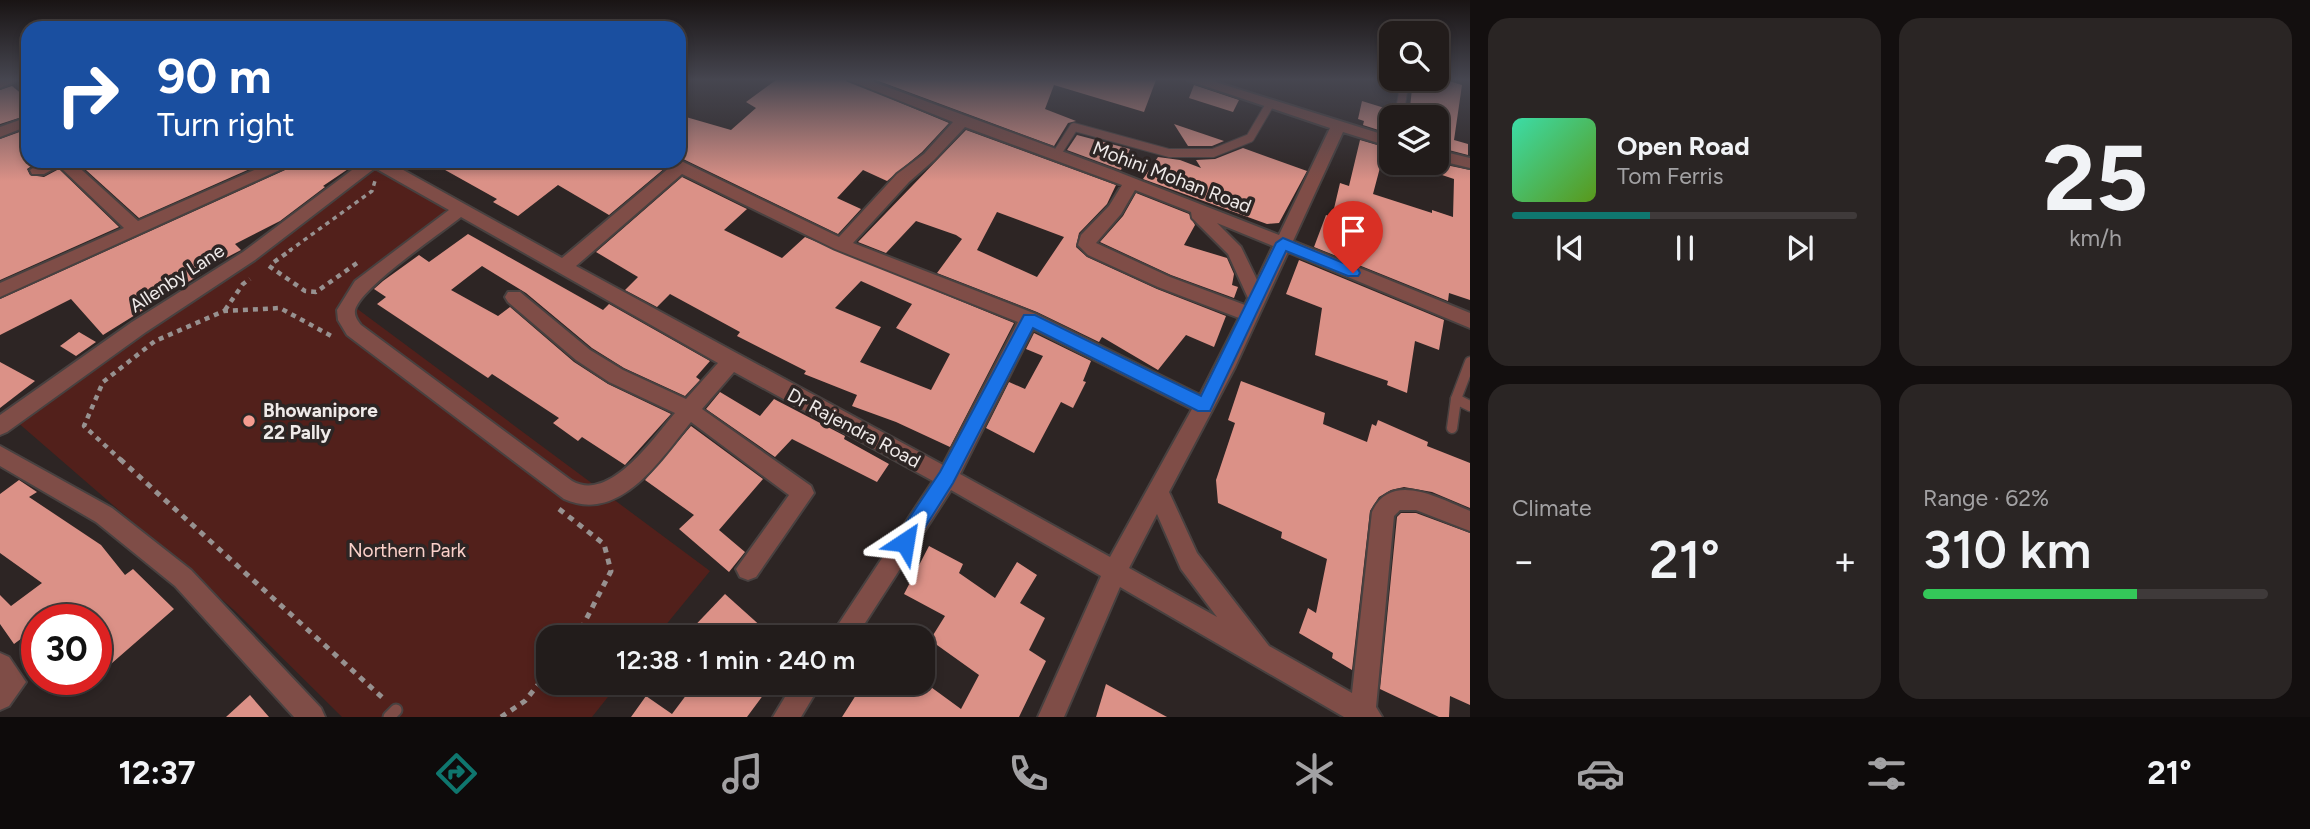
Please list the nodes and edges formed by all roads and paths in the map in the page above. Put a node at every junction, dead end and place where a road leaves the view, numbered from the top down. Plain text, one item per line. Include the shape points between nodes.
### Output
1 (939, 113) edge
2 (1264, 113) edge
3 (1298, 113) edge
4 (961, 122) junction
5 (21, 124) edge
6 (1338, 127) junction
7 (0, 132) edge
8 (1379, 139) edge
9 (1056, 155) junction
10 (1449, 158) edge
11 (1470, 163) edge
12 (42, 168) edge
13 (71, 168) edge
14 (272, 168) edge
15 (370, 168) edge
16 (375, 168) edge
17 (384, 168) edge
18 (670, 168) edge
19 (682, 168) edge
20 (38, 170) dead end
21 (1130, 184) junction
22 (462, 208) junction
23 (1192, 208) junction
24 (136, 229) junction
25 (1283, 243) junction
26 (841, 245) junction
27 (358, 262) dead end
28 (269, 265) junction
29 (564, 266) junction
30 (260, 272) dead end
31 (252, 278) dead end
32 (0, 290) edge
33 (514, 297) dead end
34 (1253, 306) junction
35 (224, 311) junction
36 (1030, 319) junction
37 (1470, 321) edge
38 (338, 341) dead end
39 (731, 361) junction
40 (1470, 362) edge
41 (1457, 399) junction
42 (1204, 406) junction
43 (1470, 406) edge
44 (689, 410) junction
45 (0, 426) edge
46 (1452, 428) dead end
47 (0, 455) edge
48 (947, 478) junction
49 (1158, 491) junction
50 (548, 501) dead end
51 (1470, 521) edge
52 (748, 569) dead end
53 (1114, 573) junction
54 (585, 625) edge
55 (850, 625) edge
56 (1264, 659) junction
57 (0, 666) edge
58 (536, 688) edge
59 (801, 695) edge
60 (0, 697) edge
61 (393, 713) edge
62 (305, 715) edge
63 (1365, 716) edge
64 (501, 717) edge
65 (786, 717) edge
66 (1051, 717) edge

1 - 4 street, Mohini Mohan Road
2 - 9 lane via 1250,138 1213,153 1169,153 1074,127
3 - 6 street
4 - 9 street, Mohini Mohan Road
4 - 26 street
5 - 7 street
6 - 8 street
6 - 25 street
9 - 21 street, Mohini Mohan Road
10 - 11 street
12 - 20 street
13 - 24 street
14 - 24 street
15 - 45 street, Allenby Lane
16 - 28 path via 372,191
17 - 22 street, Dr Rajendra Road
18 - 29 street
19 - 26 street
21 - 23 street, Mohini Mohan Road
21 - 34 street via 1087,245 1164,282
22 - 29 street, Dr Rajendra Road
22 - 44 street via 361,286 346,310 354,330 576,495 607,494 623,484
23 - 25 street, Mohini Mohan Road
23 - 34 street via 1235,251
24 - 32 street
25 - 34 street
25 - 37 street, Mohini Mohan Road
26 - 36 street
27 - 28 path via 316,292 305,291
28 - 30 path
29 - 39 street, Dr Rajendra Road
31 - 35 path
33 - 44 street via 583,355
34 - 42 street
35 - 38 path via 279,308
35 - 61 path via 155,341 103,382 83,426
36 - 42 street
36 - 48 street
39 - 44 street
39 - 48 street, Dr Rajendra Road
40 - 41 lane
41 - 43 lane
41 - 46 lane
42 - 49 street
44 - 52 street via 803,493
47 - 62 street via 104,515 183,578
48 - 53 street, Dr Rajendra Road
48 - 55 street
49 - 53 street
49 - 56 street via 1189,561
50 - 54 path via 604,544 611,570
51 - 63 street via 1417,500 1395,500 1384,512
53 - 56 street, Dr Rajendra Road
53 - 66 street
56 - 63 street, Dr Rajendra Road
57 - 60 street via 13,682
58 - 64 path
59 - 65 street

